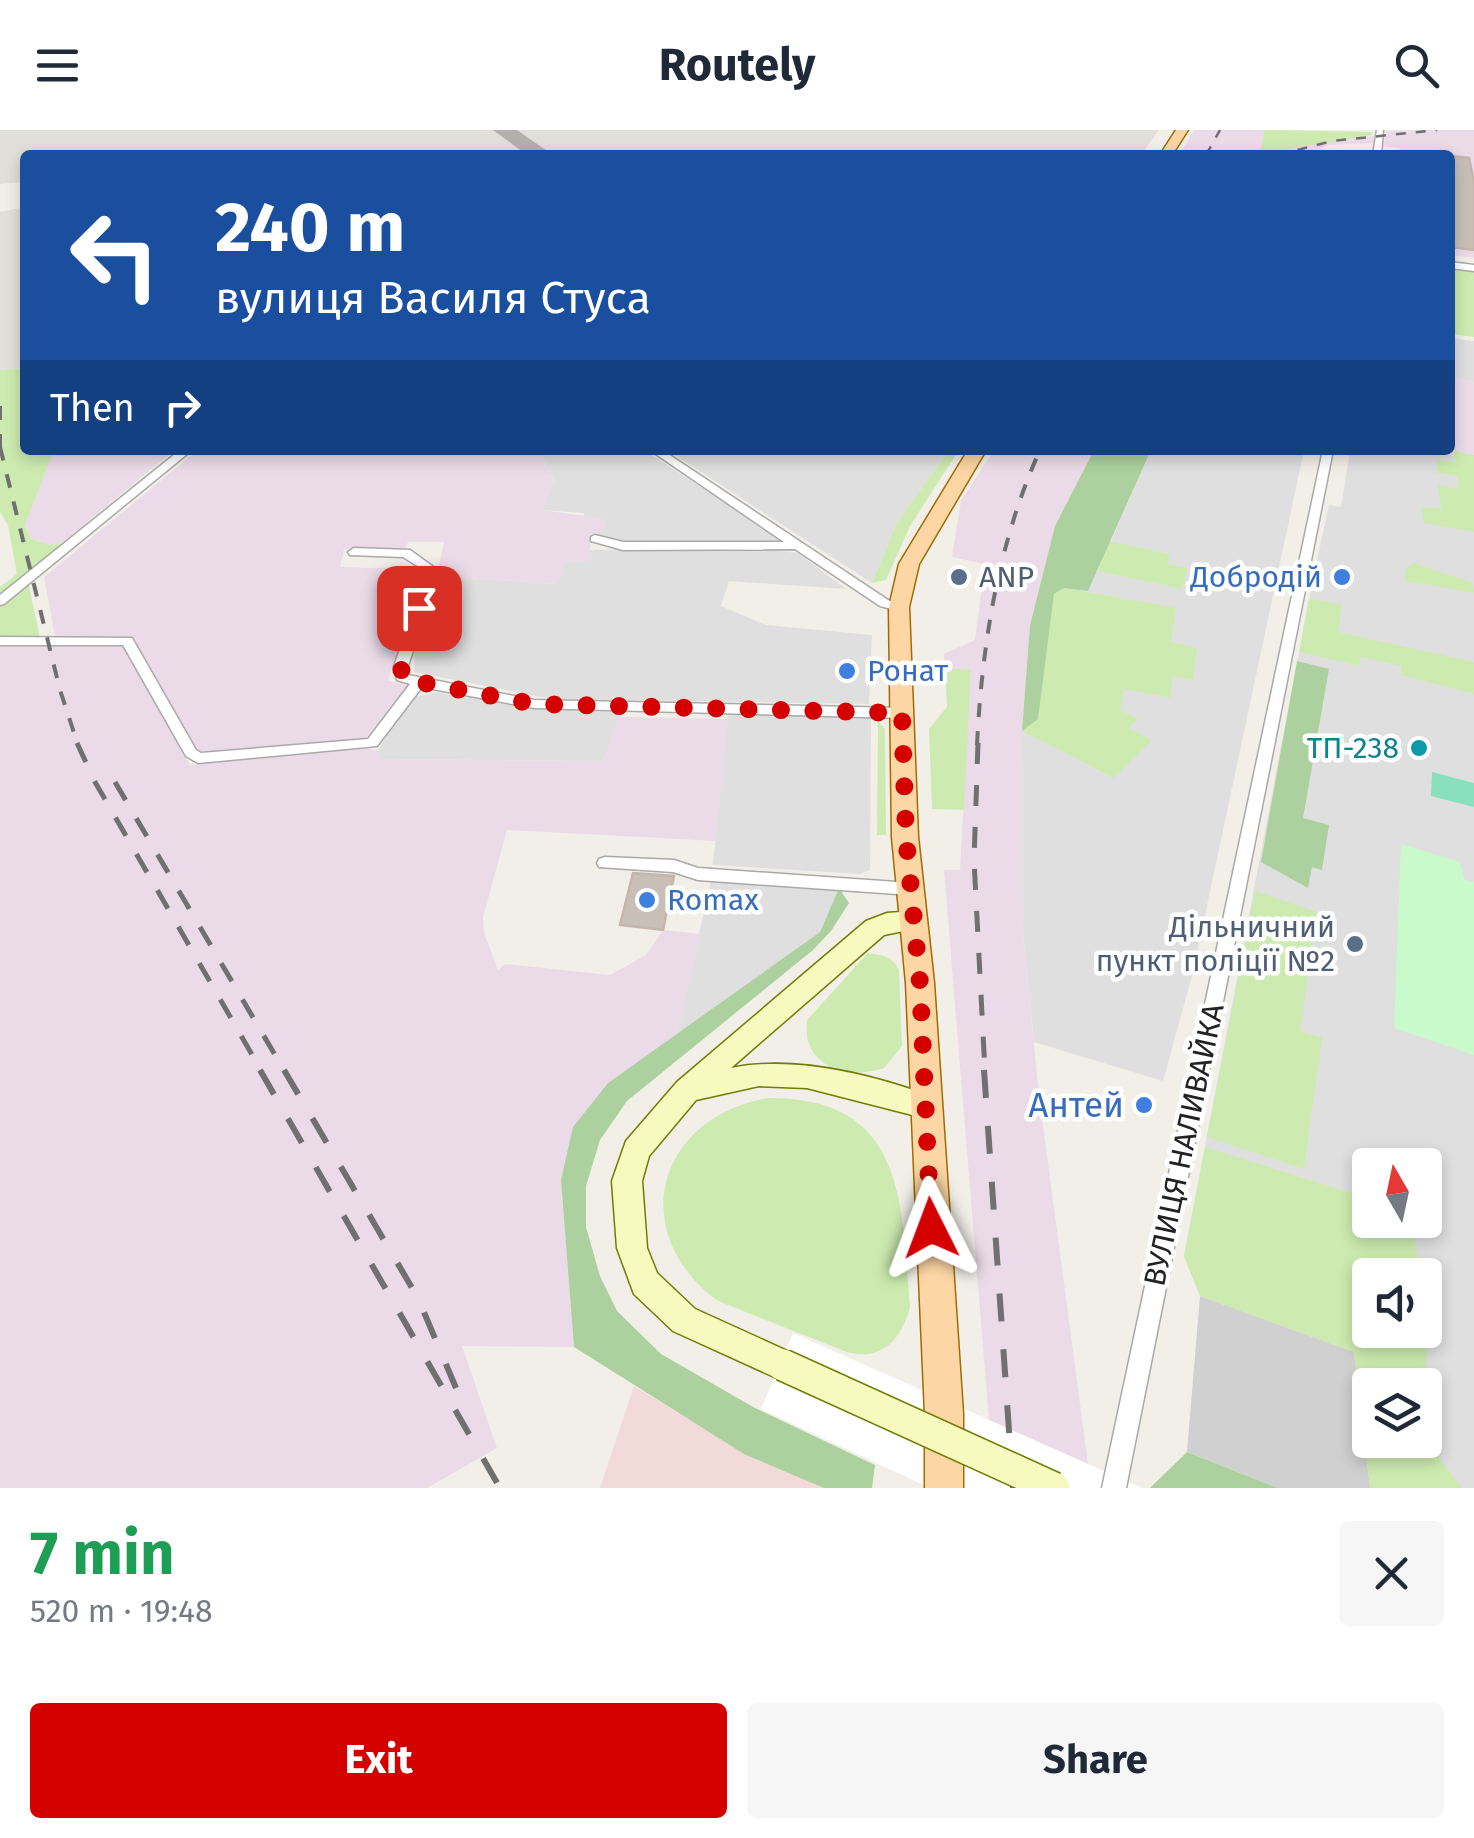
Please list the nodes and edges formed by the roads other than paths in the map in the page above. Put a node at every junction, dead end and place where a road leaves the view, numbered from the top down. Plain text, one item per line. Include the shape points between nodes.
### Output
1 (181, 455) edge
2 (662, 455) edge
3 (974, 455) edge
4 (1327, 455) edge
5 (594, 538) dead end
6 (800, 545) junction
7 (354, 552) dead end
8 (0, 601) edge
9 (900, 607) junction
10 (0, 641) edge
11 (419, 682) junction
12 (902, 713) junction
13 (605, 864) dead end
14 (910, 889) junction
15 (914, 920) junction
16 (687, 1090) junction
17 (924, 1106) junction
18 (944, 1488) edge
19 (1054, 1488) edge
20 (1114, 1488) edge

1 - 8 street
2 - 6 street
3 - 9 main road via 922,536
4 - 20 street, ВУЛИЦЯ НАЛИВАЙКА
5 - 6 street via 623,546
6 - 9 street via 884,603
7 - 11 street via 406,553 433,571 401,666 402,677
9 - 12 main road
10 - 11 street via 126,641 198,758 372,743
11 - 12 street via 534,704
12 - 14 main road
13 - 14 street
14 - 15 main road
15 - 16 main road via 875,928
15 - 17 main road
16 - 17 main road via 759,1074 807,1076
16 - 19 main road, bridge via 636,1150 627,1182 632,1248 645,1283 684,1320
17 - 18 main road

